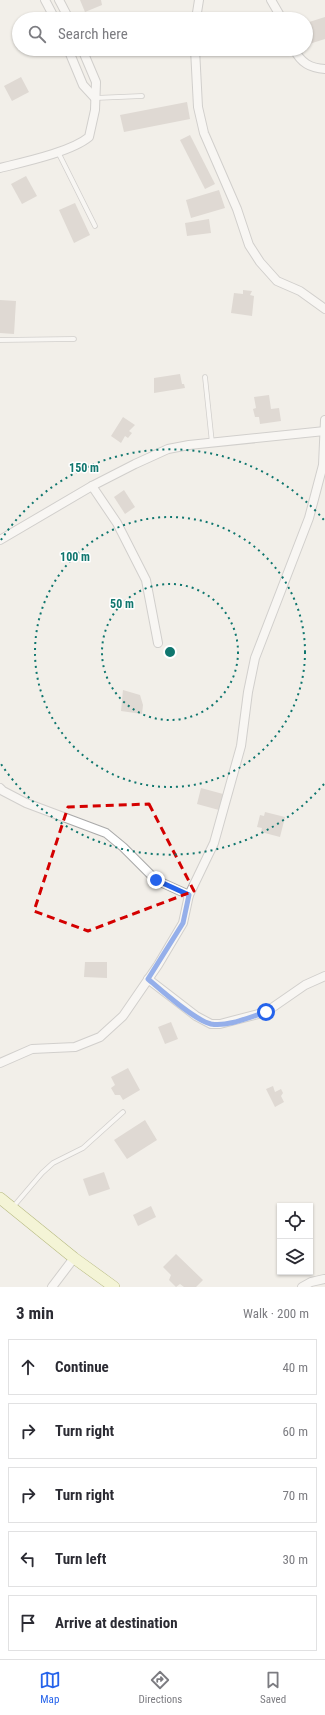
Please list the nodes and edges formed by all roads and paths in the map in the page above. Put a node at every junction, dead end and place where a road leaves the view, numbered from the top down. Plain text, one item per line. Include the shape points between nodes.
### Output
1 (45, 0) edge
2 (59, 0) edge
3 (199, 0) edge
4 (271, 0) edge
5 (51, 12) edge
6 (65, 12) edge
7 (197, 12) edge
8 (278, 12) edge
9 (71, 56) edge
10 (85, 56) edge
11 (195, 56) edge
12 (298, 56) edge
13 (325, 69) edge
14 (142, 96) dead end
15 (95, 98) junction
16 (58, 151) junction
17 (0, 168) edge
18 (95, 226) dead end
19 (325, 309) edge
20 (74, 339) dead end
21 (0, 340) edge
22 (206, 377) dead end
23 (325, 420) edge
24 (325, 431) edge
25 (212, 443) junction
26 (92, 486) junction
27 (0, 540) edge
28 (158, 644) dead end
29 (0, 788) edge
30 (189, 895) junction
31 (325, 976) edge
32 (148, 979) junction
33 (0, 1063) edge
34 (123, 1112) dead end
35 (0, 1198) edge
36 (13, 1207) junction
37 (74, 1258) junction
38 (324, 1278) edge
39 (109, 1285) edge
40 (52, 1287) edge
41 (302, 1287) edge

1 - 5 street
2 - 6 street
3 - 7 street
4 - 8 street
9 - 15 street via 83,85
10 - 15 street via 96,82
11 - 19 street via 198,107 204,133 237,209 249,245 277,281 300,291
12 - 13 street via 306,65
14 - 15 lane
15 - 16 street via 89,138 81,144
16 - 17 street
16 - 18 lane
20 - 21 lane
22 - 25 lane
23 - 24 street
24 - 25 street
24 - 30 street via 323,465 309,518 255,658 241,746 214,843
25 - 26 street via 168,449
26 - 27 street
26 - 28 street via 117,523 146,580
29 - 30 street via 26,803 106,833 156,880
30 - 32 street via 183,923
31 - 32 street via 305,985 266,1012 220,1024 210,1024 196,1016
32 - 33 street via 123,1016 100,1037 75,1047 32,1049
34 - 36 lane via 83,1148 54,1163 42,1173
35 - 36 main road
36 - 37 main road
37 - 39 main road
37 - 40 street
38 - 41 street

